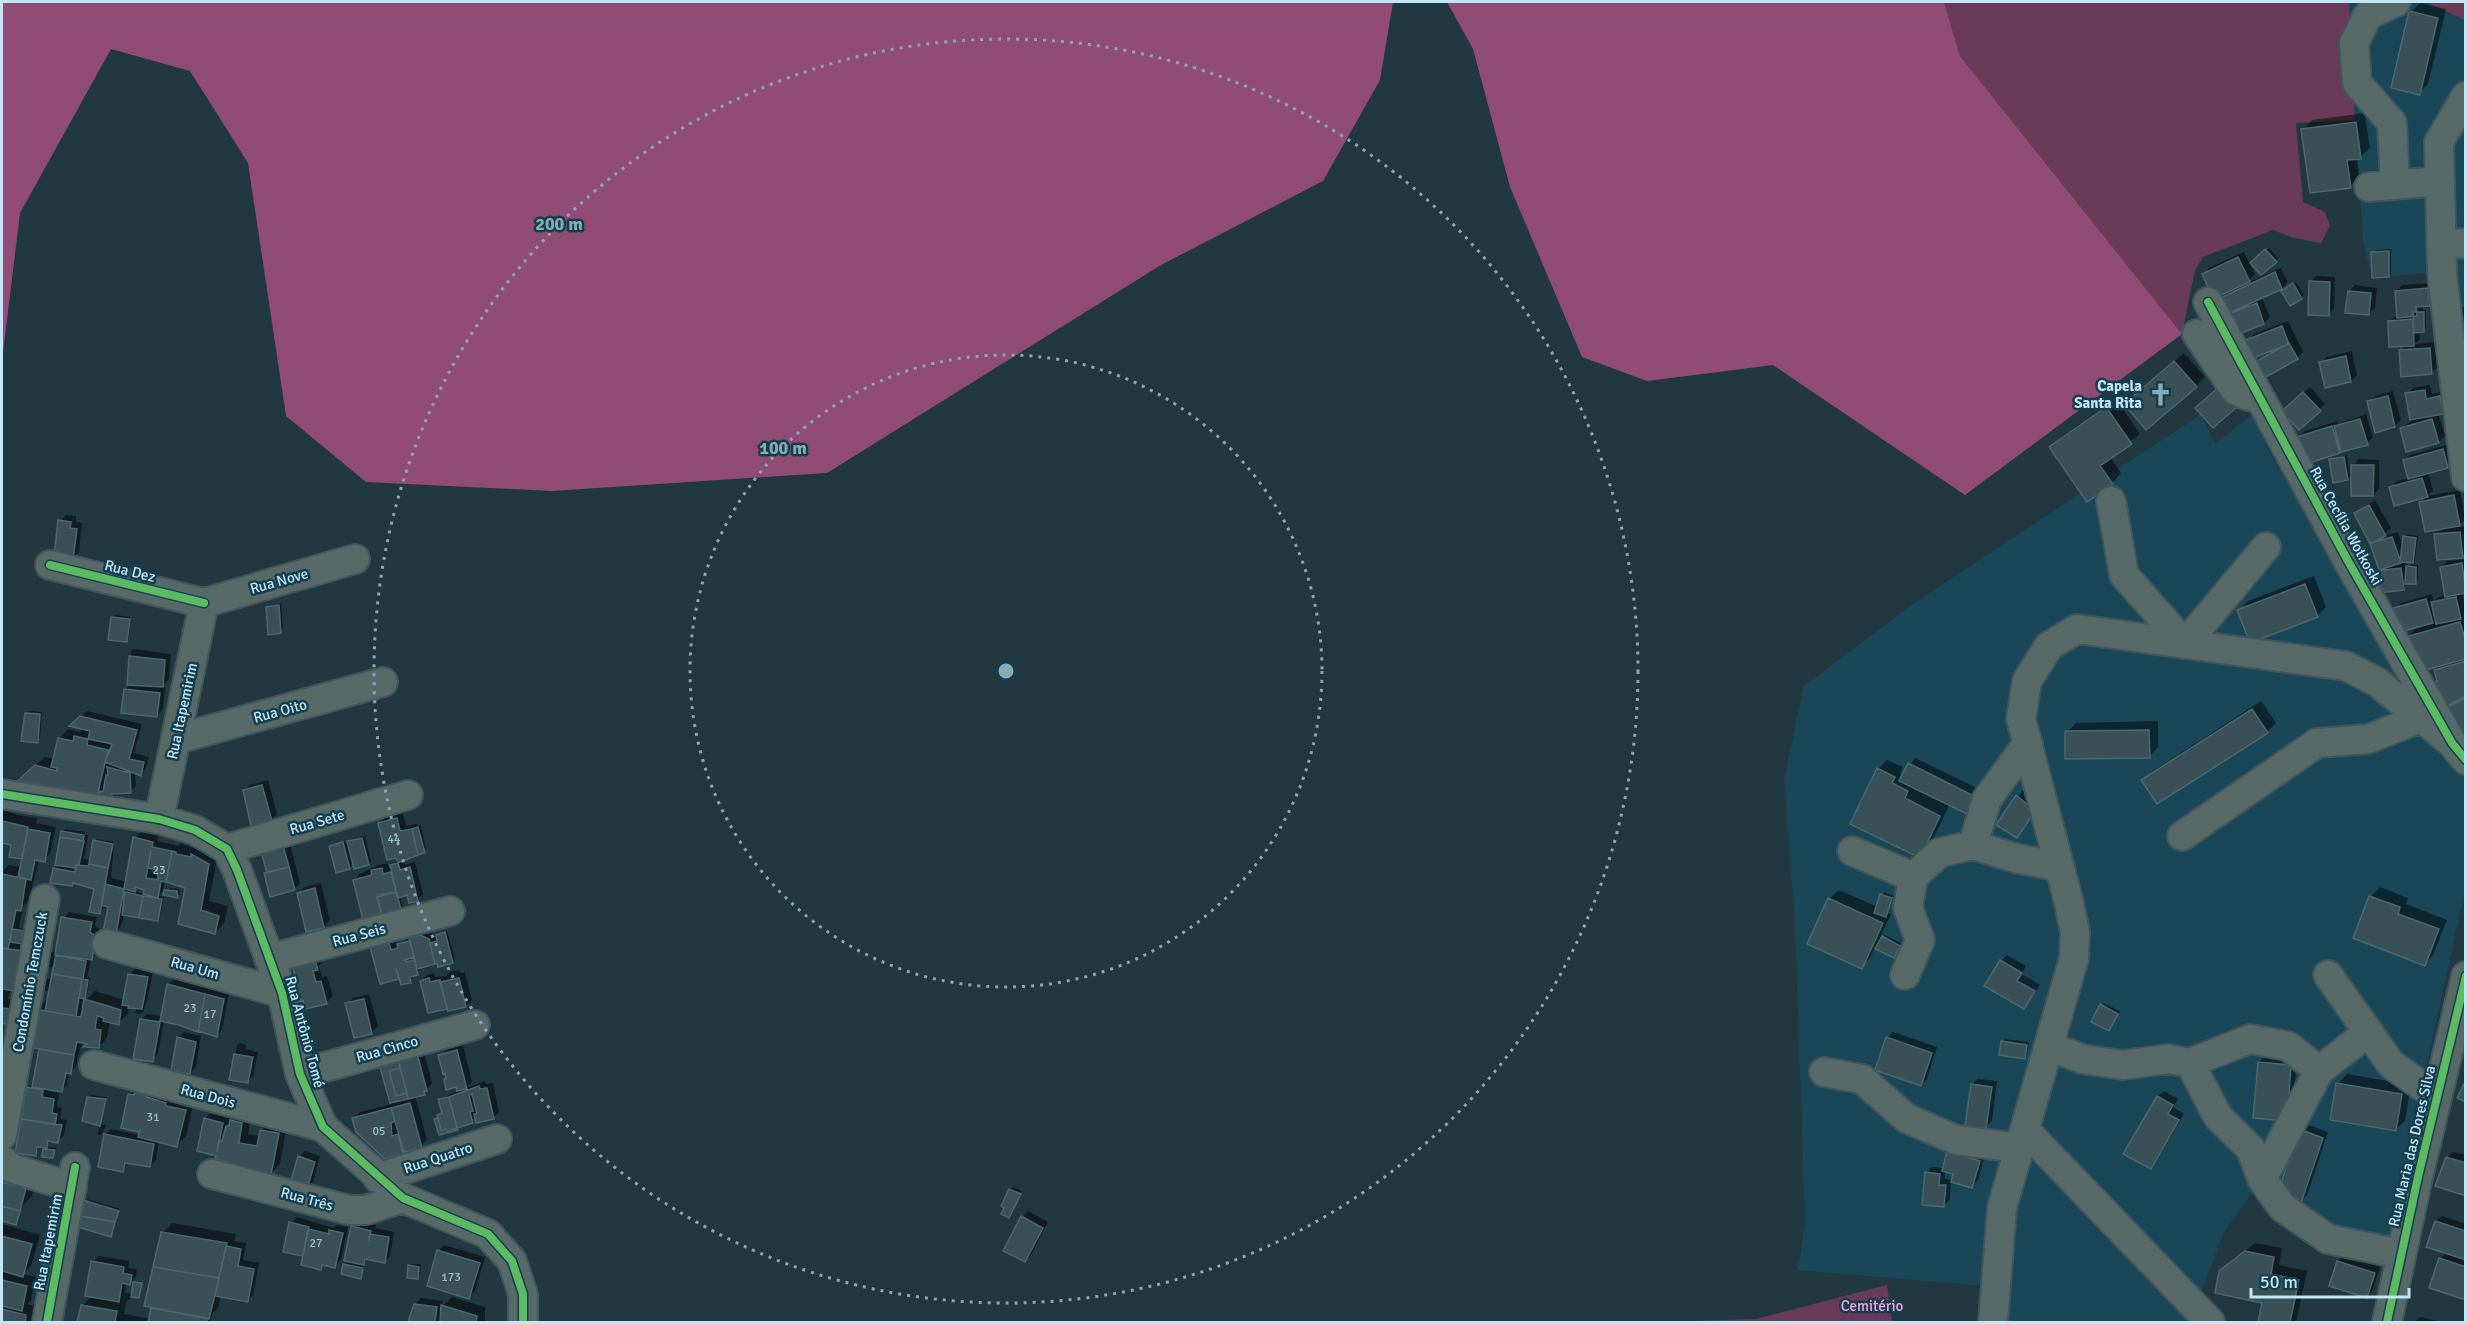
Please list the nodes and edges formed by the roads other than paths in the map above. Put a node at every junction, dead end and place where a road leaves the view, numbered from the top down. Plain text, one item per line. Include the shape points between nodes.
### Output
1 (2396, 2) edge
2 (2466, 96) edge
3 (2440, 181) junction
4 (2453, 244) edge
5 (2208, 302) dead end
6 (2197, 334) dead end
7 (2257, 390) junction
8 (2466, 477) edge
9 (2112, 501) dead end
10 (2266, 547) dead end
11 (355, 559) dead end
12 (50, 565) dead end
13 (204, 603) junction
14 (2185, 644) junction
15 (383, 682) dead end
16 (2421, 718) junction
17 (177, 739) junction
18 (2028, 743) junction
19 (2459, 752) edge
20 (2, 794) edge
21 (408, 795) dead end
22 (159, 819) junction
23 (2182, 836) dead end
24 (1973, 845) junction
25 (227, 849) junction
26 (1852, 851) dead end
27 (2060, 867) junction
28 (1913, 877) junction
29 (45, 898) dead end
30 (450, 911) dead end
31 (107, 944) dead end
32 (269, 959) junction
33 (1905, 975) dead end
34 (2328, 975) dead end
35 (2466, 976) edge
36 (282, 993) junction
37 (475, 1025) dead end
38 (2368, 1032) junction
39 (2049, 1046) junction
40 (2190, 1063) junction
41 (94, 1065) dead end
42 (2319, 1071) junction
43 (1824, 1072) dead end
44 (300, 1074) junction
45 (2437, 1097) junction
46 (323, 1127) junction
47 (2, 1135) edge
48 (497, 1139) dead end
49 (2023, 1139) junction
50 (2, 1160) edge
51 (212, 1174) dead end
52 (378, 1178) junction
53 (2262, 1179) junction
54 (403, 1198) junction
55 (2401, 1254) junction
56 (47, 1323) edge
57 (524, 1323) edge
58 (1993, 1323) edge
59 (2210, 1323) edge
60 (2386, 1323) edge

1 - 3 street via 2368,15 2354,43 2357,83 2392,123 2382,186
2 - 3 street via 2439,142
3 - 4 street
4 - 8 street via 2442,273
5 - 7 street, Rua Cecília Wotkoski
6 - 7 street via 2235,390 2248,396
7 - 19 street, Rua Cecília Wotkoski via 2348,561
9 - 14 street via 2124,576
10 - 14 street
11 - 13 street, Rua Nove
12 - 13 street, Rua Dez
13 - 17 street, Rua Itapemirim
14 - 16 street via 2346,666 2377,682
14 - 18 street via 2078,629 2049,646 2027,681 2022,719
15 - 17 street, Rua Oito
16 - 19 street
16 - 23 street via 2368,739 2317,743
17 - 22 street, Rua Itapemirim
18 - 24 street via 1988,799
18 - 27 street
20 - 22 street
21 - 25 street, Rua Sete
22 - 25 street via 195,831
24 - 27 street
24 - 28 street via 1939,853
25 - 32 street, Rua Antônio Tomé
26 - 28 street
27 - 39 street via 2075,932 2074,958
28 - 33 street via 1908,908 1920,940
29 - 47 street, Condomínio Temczuck
30 - 32 street, Rua Seis
31 - 36 street, Rua Um
32 - 36 street, Rua Antônio Tomé
34 - 38 street
35 - 45 street, Rua Maria das Dores Silva
36 - 44 street, Rua Antônio Tomé
37 - 44 street, Rua Cinco
38 - 42 street
38 - 45 street via 2391,1064
39 - 40 street via 2082,1059 2123,1065 2168,1059
39 - 49 street
40 - 42 street via 2250,1039 2288,1046
40 - 53 street via 2218,1117 2251,1149
41 - 46 street, Rua Dois
42 - 53 street
43 - 49 street via 1862,1079 1906,1118 1956,1140
44 - 46 street, Rua Antônio Tomé
45 - 55 street, Rua Maria das Dores Silva
46 - 52 street, Rua Antônio Tomé
48 - 52 street, Rua Quatro
49 - 58 street via 2002,1208
49 - 59 street
50 - 56 street, Rua Itapemirim via 11,1168 74,1177
51 - 54 street, Rua Três via 349,1210 366,1210
52 - 54 street, Rua Antônio Tomé
53 - 55 street via 2282,1207 2328,1239
54 - 57 street, Rua Antônio Tomé via 488,1234 512,1261 523,1294
55 - 60 street, Rua Maria das Dores Silva

